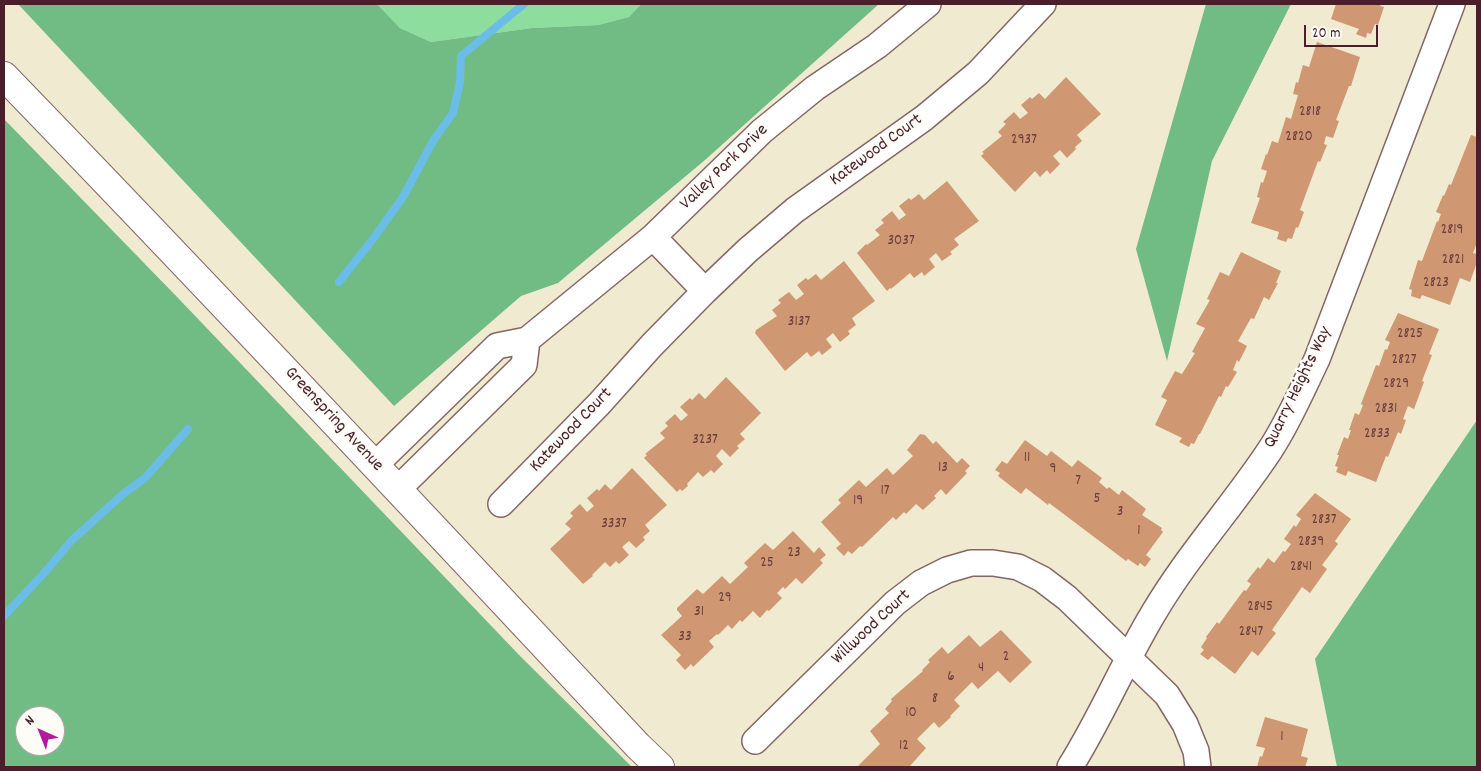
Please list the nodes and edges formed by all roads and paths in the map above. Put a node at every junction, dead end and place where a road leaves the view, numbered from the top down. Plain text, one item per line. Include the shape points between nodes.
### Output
1 (928, 4) edge
2 (1043, 4) edge
3 (1452, 4) edge
4 (4, 76) edge
5 (653, 237) junction
6 (704, 291) junction
7 (527, 340) junction
8 (375, 465) junction
9 (398, 489) junction
10 (500, 504) dead end
11 (1130, 658) junction
12 (755, 741) dead end
13 (660, 767) edge
14 (1070, 767) edge
15 (1198, 767) edge

1 - 5 street, Valley Park Drive via 877,46 814,88 762,131
2 - 6 street, Katewood Court via 978,73 924,118 795,210
3 - 11 street, Quarry Heights Way via 1317,359 1294,406 1271,449 1171,585
4 - 8 main road, Greenspring Avenue
5 - 6 street
5 - 7 street, Valley Park Drive
6 - 10 street, Katewood Court
7 - 8 street, Valley Park Drive via 497,346
7 - 9 street via 524,365
8 - 9 main road, Greenspring Avenue
9 - 13 main road, Greenspring Avenue
11 - 12 street, Willwood Court via 1067,598 1042,579 1018,567 971,563 921,583 895,603
11 - 14 street, Quarry Heights Way
11 - 15 street, Willwood Court via 1167,696 1185,724 1196,751

